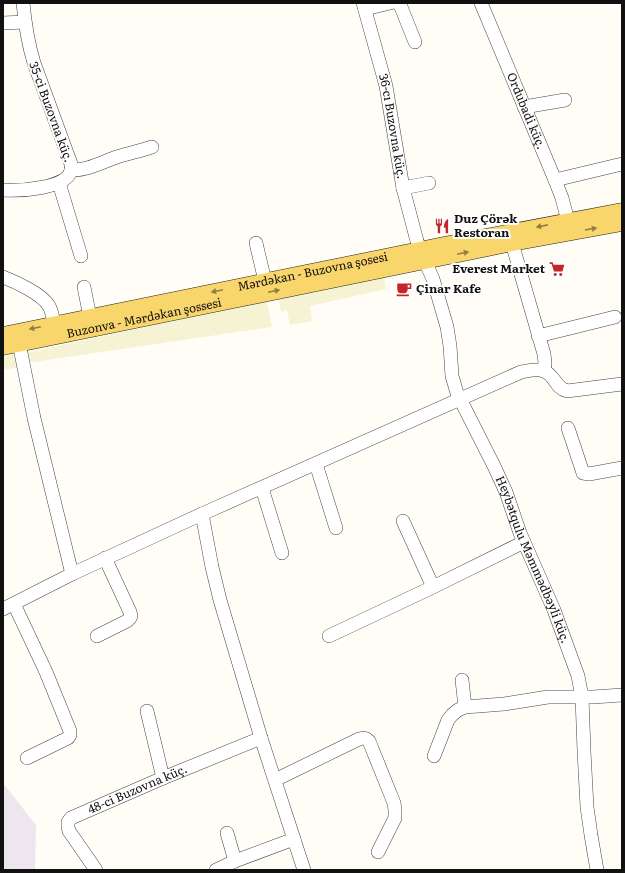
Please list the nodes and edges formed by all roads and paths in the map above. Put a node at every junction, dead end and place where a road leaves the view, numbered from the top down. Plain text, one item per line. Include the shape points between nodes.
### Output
1 (23, 3) edge
2 (390, 3) edge
3 (398, 3) edge
4 (481, 3) edge
5 (364, 6) edge
6 (25, 22) junction
7 (3, 23) edge
8 (416, 42) dead end
9 (565, 100) dead end
10 (524, 107) junction
11 (152, 148) dead end
12 (622, 164) edge
13 (71, 170) junction
14 (555, 180) junction
15 (59, 183) junction
16 (430, 183) dead end
17 (404, 188) junction
18 (3, 190) edge
19 (622, 211) edge
20 (568, 221) junction
21 (622, 223) edge
22 (256, 243) dead end
23 (512, 243) junction
24 (422, 255) junction
25 (81, 256) dead end
26 (3, 277) edge
27 (265, 281) junction
28 (84, 287) dead end
29 (90, 317) junction
30 (615, 317) dead end
31 (54, 324) junction
32 (3, 335) edge
33 (538, 336) junction
34 (19, 344) junction
35 (3, 347) edge
36 (544, 371) junction
37 (622, 384) edge
38 (460, 400) junction
39 (568, 428) dead end
40 (316, 464) junction
41 (622, 468) edge
42 (262, 488) junction
43 (202, 514) junction
44 (403, 521) dead end
45 (336, 528) dead end
46 (524, 542) junction
47 (282, 553) dead end
48 (106, 558) junction
49 (72, 574) junction
50 (433, 587) junction
51 (9, 606) edge
52 (97, 636) dead end
53 (329, 636) dead end
54 (462, 680) dead end
55 (622, 695) edge
56 (582, 697) junction
57 (465, 707) junction
58 (147, 711) dead end
59 (261, 738) junction
60 (434, 756) dead end
61 (28, 758) dead end
62 (164, 778) junction
63 (275, 780) junction
64 (227, 833) dead end
65 (294, 839) junction
66 (378, 852) dead end
67 (235, 861) junction
68 (96, 870) edge
69 (216, 870) edge
70 (304, 870) edge
71 (597, 870) edge

1 - 6 street, 35-ci Buzovna küç.
2 - 5 street
3 - 8 street
4 - 10 street, Ordubadi küç.
5 - 17 street, 36-cı Buzovna küç. via 386,86
6 - 7 street
6 - 13 street, 35-ci Buzovna küç. via 29,48
9 - 10 street
10 - 14 street, Ordubadi küç.
11 - 13 street via 85,169
12 - 14 street
13 - 15 street, 35-ci Buzovna küç.
14 - 20 street, Ordubadi küç.
15 - 18 street via 21,190
15 - 25 street
16 - 17 street
17 - 24 street, 36-cı Buzovna küç. via 416,241
19 - 20 main road, Mərdəkan - Buzovna şosesi
20 -> 24 main road, Mərdəkan - Buzovna şosesi
23 -> 21 main road, Mərdəkan - Buzovna şosesi
22 - 27 street
24 -> 23 main road, Mərdəkan - Buzovna şosesi
23 - 33 street
24 - 27 main road, Mərdəkan - Buzovna şosesi
34 -> 24 main road, Buzonva - Mərdəkan şossesi via 402,265
24 - 38 street, Heybətqulu Məmmədbəyli küç. via 447,327 452,376
26 - 31 street via 20,284 44,301 51,310
27 -> 29 main road, Mərdəkan - Buzovna şosesi
28 - 29 street
29 - 31 main road, Mərdəkan - Buzovna şosesi
30 - 33 street
31 -> 32 main road, Mərdəkan - Buzovna şosesi
33 - 36 street via 544,354
34 - 35 main road, Buzonva - Mərdəkan şossesi
34 - 49 street
36 - 37 street via 553,378 558,387 567,391
36 - 38 street via 521,372
38 - 40 street
38 - 46 street, Heybətqulu Məmmədbəyli küç. via 506,492
39 - 41 street via 583,473
40 - 42 street
40 - 45 street
42 - 43 street
42 - 47 street
43 - 48 street
43 - 59 street via 220,600
44 - 50 street
46 - 50 street
46 - 56 street, Heybətqulu Məmmədbəyli küç. via 554,610 578,676
48 - 49 street
48 - 52 street via 131,616 127,621
49 - 51 street
50 - 53 street
51 - 61 street via 46,672 70,731 68,738
54 - 57 street
55 - 56 street
56 - 57 street via 548,697
56 - 71 street, Heybətqulu Məmmədbəyli küç. via 586,794
57 - 60 street via 448,720
58 - 62 street
59 - 62 street, 48-ci Buzovna küç.
59 - 63 street
62 - 68 street, 48-ci Buzovna küç. via 77,815 68,822 69,831
63 - 65 street
63 - 66 street via 359,739 366,738 395,810 395,818
64 - 67 street
65 - 67 street
65 - 70 street
67 - 69 street

